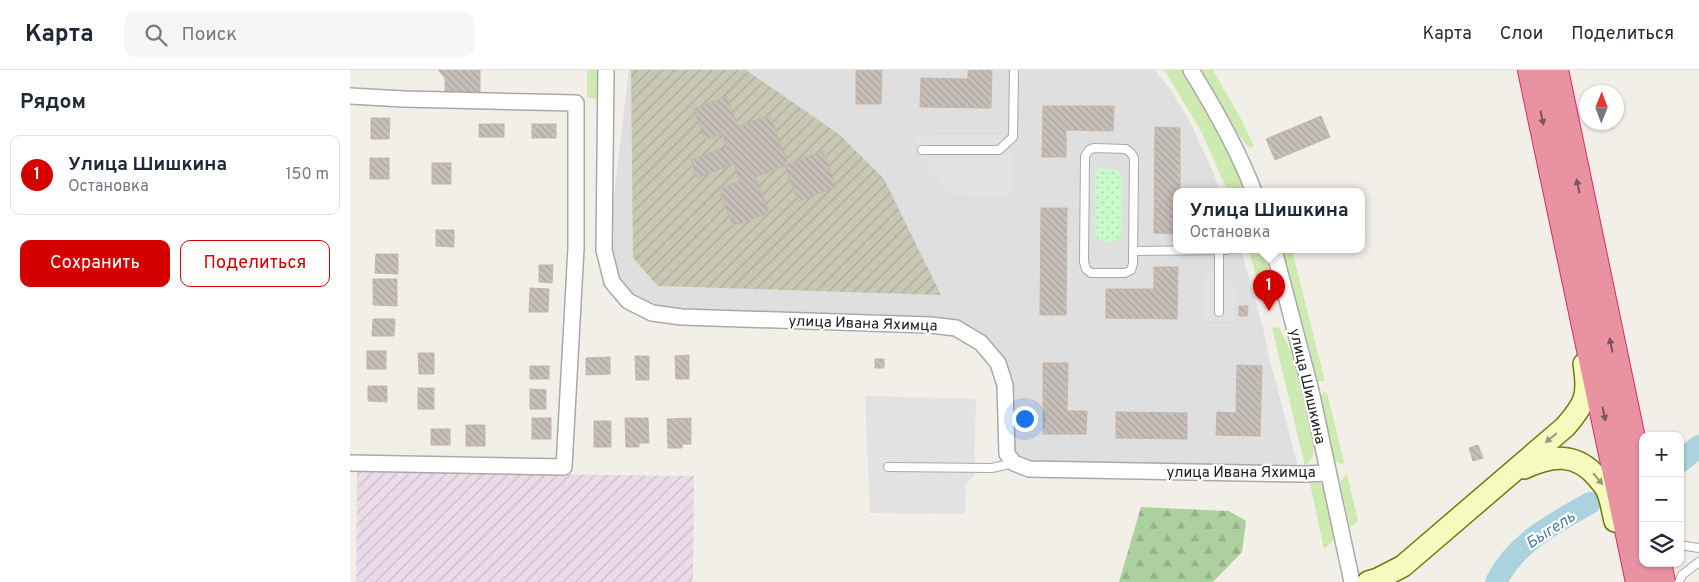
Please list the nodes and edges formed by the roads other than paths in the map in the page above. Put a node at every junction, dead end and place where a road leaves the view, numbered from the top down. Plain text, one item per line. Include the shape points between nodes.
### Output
1 (606, 70) edge
2 (1014, 70) edge
3 (1191, 70) edge
4 (1532, 70) edge
5 (1554, 70) edge
6 (350, 96) edge
7 (922, 150) dead end
8 (1252, 188) edge
9 (1133, 251) junction
10 (1173, 251) edge
11 (1223, 253) edge
12 (1275, 253) edge
13 (1576, 281) junction
14 (1219, 312) dead end
15 (350, 463) edge
16 (1014, 463) junction
17 (888, 467) dead end
18 (1328, 473) junction
19 (1508, 475) junction
20 (1639, 477) edge
21 (1684, 546) edge
22 (1699, 548) edge
23 (1699, 562) edge
24 (1658, 567) edge
25 (1352, 582) edge
26 (1368, 582) edge
27 (1635, 582) edge
28 (1640, 582) edge
29 (1661, 582) edge
30 (1679, 582) edge

1 - 16 street, улица Ивана Яхимца via 604,250 612,282 628,301 652,313 682,317 956,328 981,343 998,363 1005,385 1007,454
2 - 7 lane via 1013,137 999,150
3 - 8 street via 1214,108
4 -> 13 highway
20 -> 5 highway
6 - 15 street via 576,103 576,248 564,467
9 - 9 lane via 1134,158 1126,149 1089,150 1085,156 1086,269 1092,273 1125,274 1131,270
9 - 10 lane
11 - 14 lane
12 - 18 street, улица Шишкина via 1311,391
13 -> 19 street via 1578,328 1587,384 1585,399 1565,427
13 -> 28 highway
16 - 17 lane via 992,468
16 - 18 street, улица Ивана Яхимца via 1030,470
18 - 25 street, улица Шишкина
19 - 26 street via 1403,566
19 -> 27 street via 1540,460 1558,458 1575,460 1590,469 1606,487
21 - 22 lane
23 - 30 lane via 1682,575
24 - 29 highway

